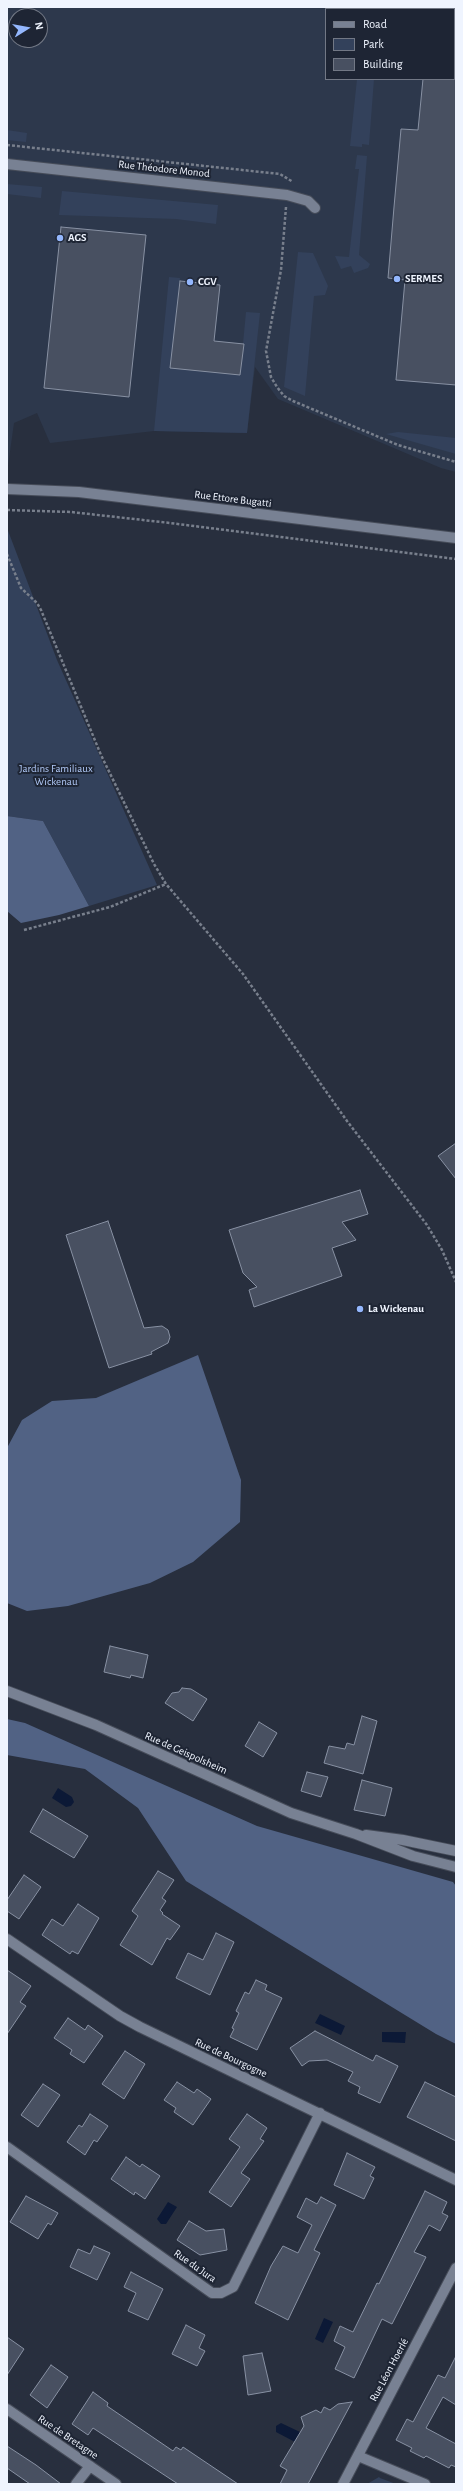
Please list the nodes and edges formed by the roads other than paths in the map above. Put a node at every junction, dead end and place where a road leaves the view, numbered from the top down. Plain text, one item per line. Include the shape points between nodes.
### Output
1 (7, 164) edge
2 (315, 208) dead end
3 (7, 489) edge
4 (456, 538) edge
5 (7, 1691) edge
6 (356, 1834) junction
7 (456, 1851) edge
8 (456, 1867) edge
9 (7, 1939) edge
10 (320, 2113) junction
11 (7, 2147) edge
12 (456, 2180) edge
13 (456, 2268) edge
14 (7, 2409) edge
15 (358, 2456) junction
16 (90, 2466) junction
17 (76, 2484) edge
18 (116, 2484) edge
19 (343, 2484) edge
20 (425, 2484) edge

1 - 2 street, Rue Théodore Monod via 287,195 308,201
3 - 4 street, Rue Ettore Bugatti via 79,492
5 - 6 street, Rue de Geispolsheim via 88,1722 291,1813
6 - 7 street, Rue de Geispolsheim
6 - 8 street, Rue de Geispolsheim via 413,1856
9 - 10 street, Rue de Bourgogne via 120,2016 160,2038
10 - 11 street, Rue du Jura via 234,2287 212,2293
10 - 12 street, Rue de Bourgogne
13 - 15 street, Rue Léon Hoerlé
14 - 16 street, Rue de Bretagne
15 - 19 street, Rue Léon Hoerlé
15 - 20 street
16 - 17 street
16 - 18 street, Rue de Bretagne

